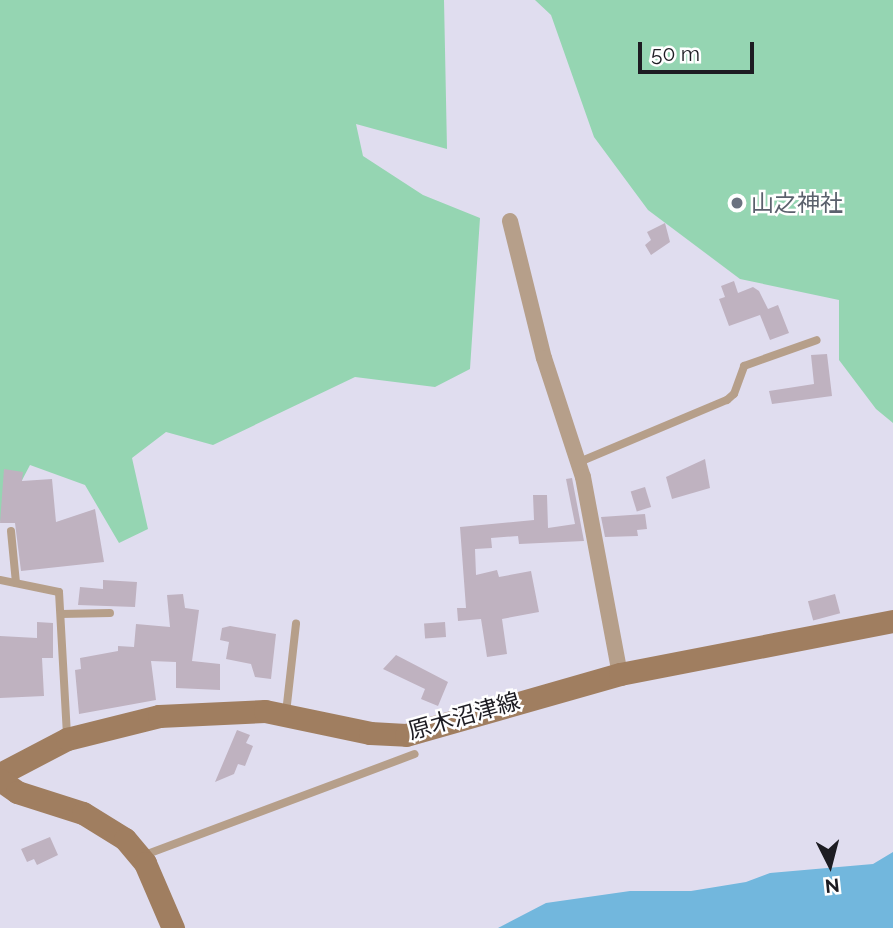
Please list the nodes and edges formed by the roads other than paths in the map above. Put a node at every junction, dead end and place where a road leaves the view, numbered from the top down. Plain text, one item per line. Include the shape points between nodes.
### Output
1 (510, 221) dead end
2 (817, 340) dead end
3 (580, 467) junction
4 (11, 531) dead end
5 (0, 580) edge
6 (16, 583) junction
7 (110, 613) dead end
8 (61, 614) junction
9 (893, 621) edge
10 (296, 624) dead end
11 (620, 674) junction
12 (286, 713) junction
13 (67, 739) junction
14 (415, 754) dead end
15 (0, 774) edge
16 (0, 780) edge
17 (143, 860) junction
18 (173, 928) edge

1 - 3 street via 544,358
2 - 3 lane via 744,366 734,394 727,400 584,460
3 - 11 street
4 - 6 lane
5 - 6 lane
6 - 8 lane via 55,589
7 - 8 lane
8 - 13 lane
9 - 11 main road, 原木沼津線
10 - 12 lane
11 - 12 main road, 原木沼津線 via 405,735 370,733
12 - 13 main road, 原木沼津線 via 194,711 125,722
13 - 15 main road, 原木沼津線
14 - 17 lane
16 - 17 main road via 17,792 83,813 125,839
17 - 18 main road

